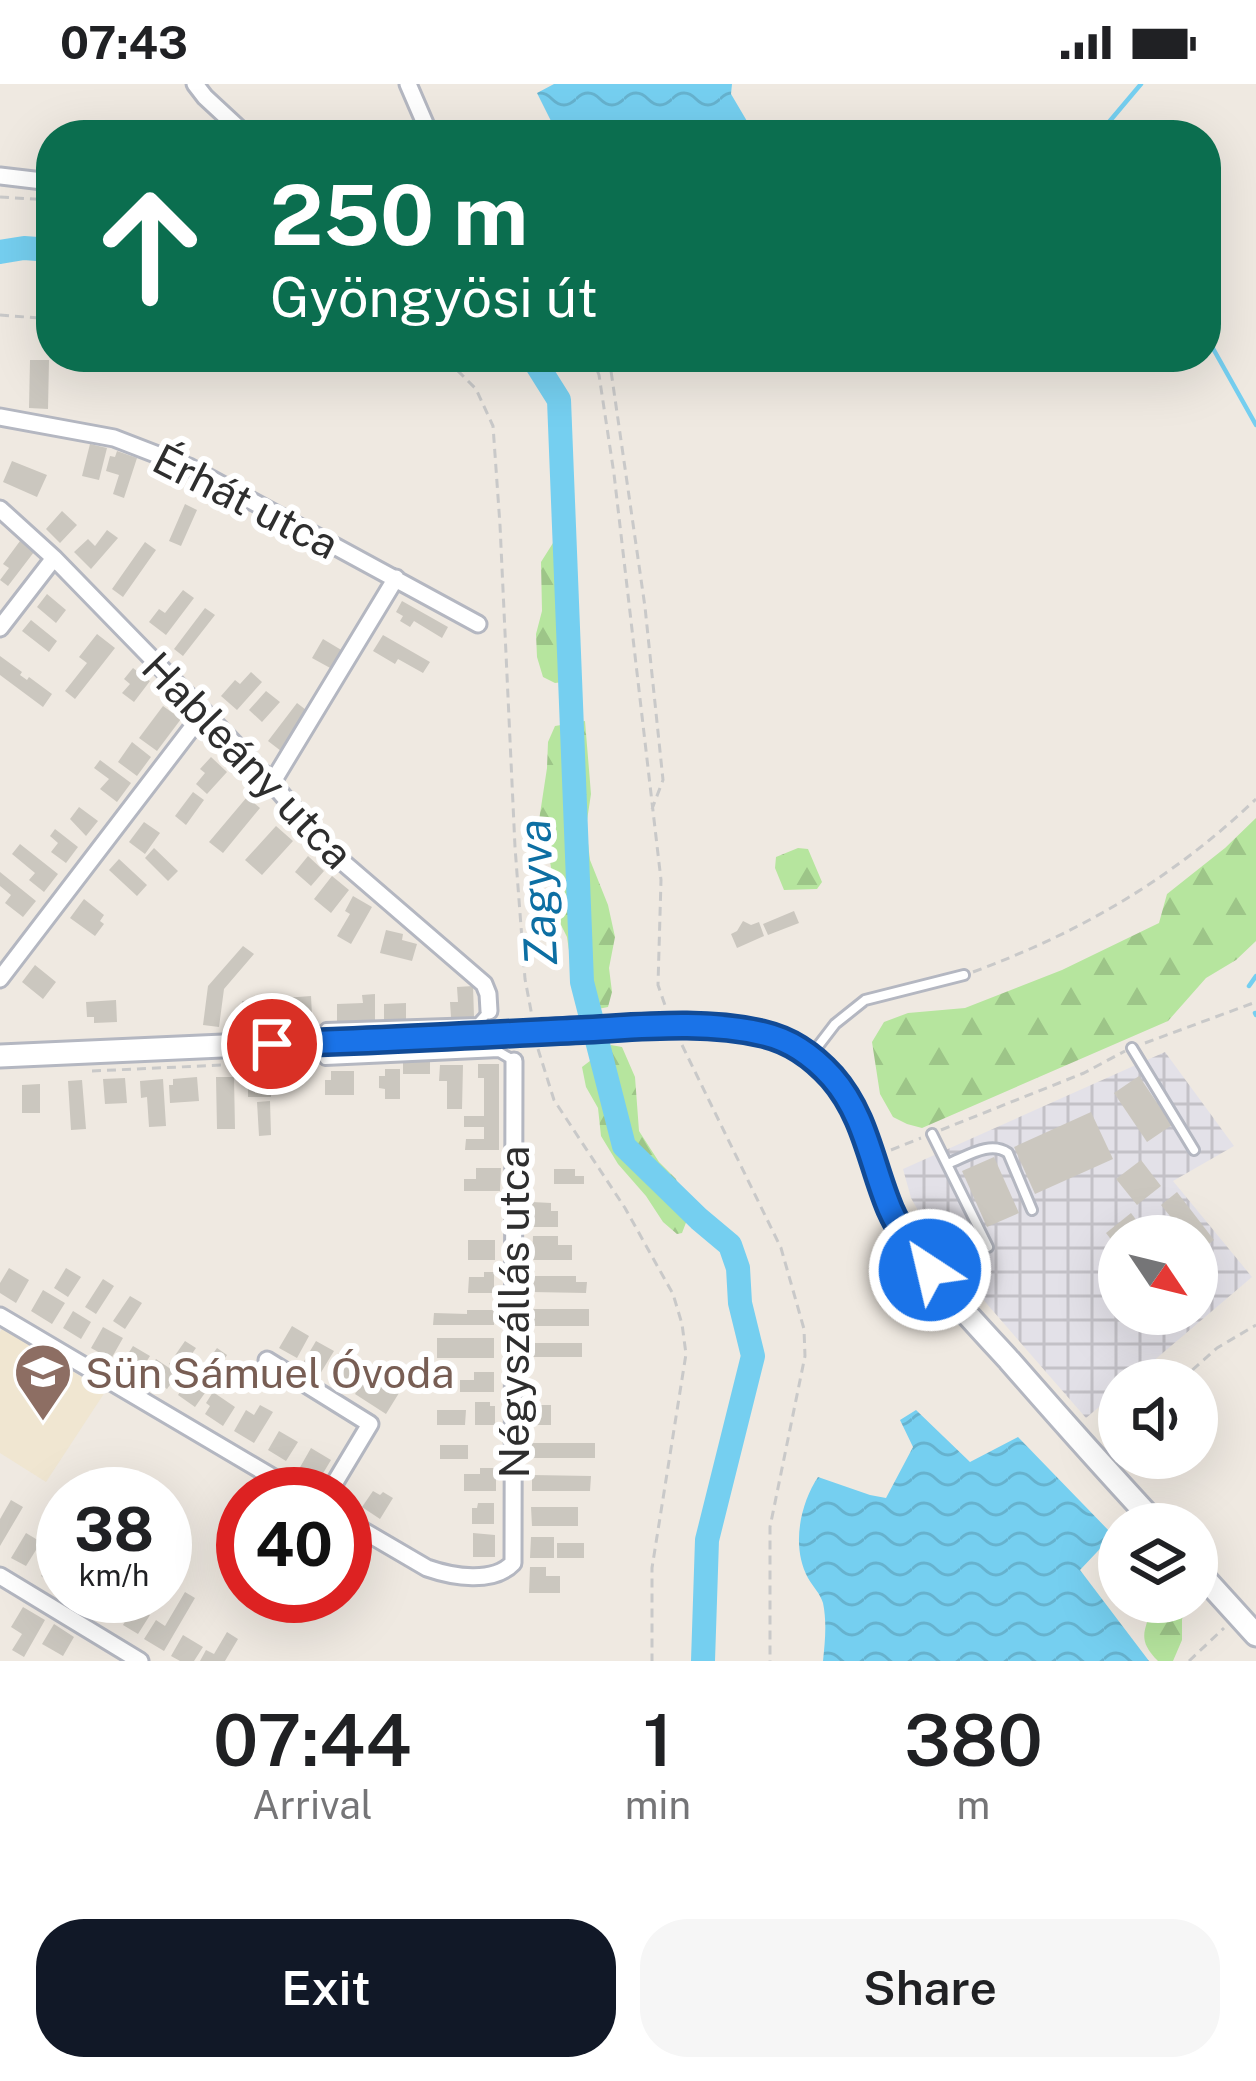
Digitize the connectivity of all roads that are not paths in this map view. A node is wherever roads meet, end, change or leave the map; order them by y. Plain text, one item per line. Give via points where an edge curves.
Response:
1 (195, 84) edge
2 (408, 84) edge
3 (230, 120) edge
4 (424, 120) edge
5 (0, 176) edge
6 (36, 180) edge
7 (0, 416) edge
8 (0, 509) edge
9 (54, 558) junction
10 (396, 578) junction
11 (478, 624) dead end
12 (0, 628) edge
13 (204, 712) junction
14 (272, 783) junction
15 (964, 975) road end
16 (0, 979) edge
17 (489, 1011) joint
18 (1132, 1048) road end
19 (318, 1052) junction
20 (0, 1056) edge
21 (810, 1057) junction
22 (514, 1061) joint
23 (932, 1134) road end
24 (1193, 1150) dead end
25 (947, 1164) junction
26 (1032, 1210) dead end
27 (988, 1247) dead end
28 (0, 1316) edge
29 (267, 1360) dead end
30 (255, 1467) edge
31 (344, 1467) edge
32 (1137, 1503) edge
33 (372, 1536) edge
34 (0, 1576) edge
35 (1218, 1593) edge
36 (1256, 1635) edge
37 (140, 1661) edge

1 - 3 street
2 - 4 street
5 - 6 street
7 - 10 street, Érhát utca via 114,438 189,467
8 - 9 street, Hableány utca
9 - 12 street
9 - 13 street, Hableány utca
10 - 11 street, Érhát utca
10 - 14 street
13 - 14 street, Hableány utca
13 - 16 street
14 - 17 street, Hableány utca via 331,852 484,984
15 - 21 lane via 866,1000
17 - 19 lane via 478,1023 326,1028
18 - 24 lane
19 - 20 street
19 - 21 street via 673,1027 766,1034
19 - 22 lane via 499,1052
21 - 32 street via 850,1102 902,1232
22 - 33 street, Négyszállás utca via 513,1563 502,1574 441,1573
23 - 25 lane
25 - 26 lane via 1001,1148
25 - 27 lane
28 - 30 street
29 - 31 street via 370,1424
34 - 37 street
35 - 36 street

